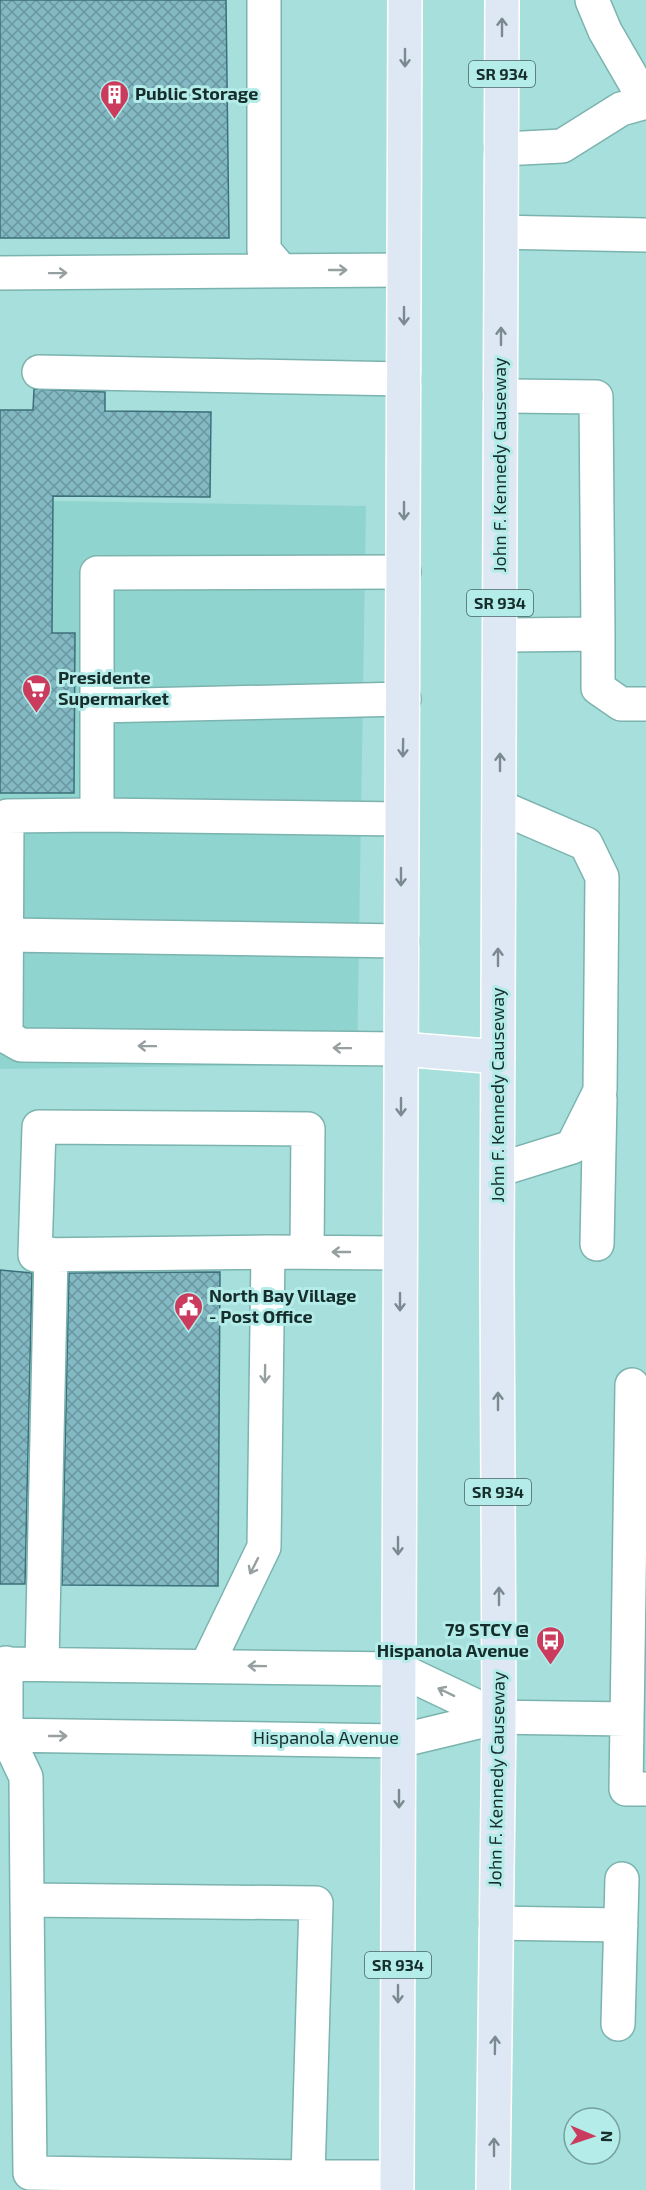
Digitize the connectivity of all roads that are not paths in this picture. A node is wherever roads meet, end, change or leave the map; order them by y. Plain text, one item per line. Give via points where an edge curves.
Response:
1 (264, 0) edge
2 (405, 0) edge
3 (502, 0) edge
4 (592, 0) edge
5 (646, 102) edge
6 (501, 149) junction
7 (501, 232) junction
8 (646, 235) edge
9 (280, 269) junction
10 (404, 270) junction
11 (0, 273) edge
12 (39, 372) dead end
13 (404, 379) junction
14 (500, 396) junction
15 (404, 573) junction
16 (598, 634) junction
17 (500, 635) junction
18 (404, 699) junction
19 (646, 704) edge
20 (97, 706) junction
21 (500, 807) junction
22 (97, 815) junction
23 (401, 819) junction
24 (8, 935) junction
25 (402, 941) junction
26 (401, 1049) junction
27 (498, 1057) junction
28 (600, 1091) junction
29 (498, 1170) junction
30 (597, 1244) dead end
31 (268, 1252) junction
32 (308, 1252) junction
33 (400, 1253) junction
34 (51, 1254) junction
35 (632, 1385) dead end
36 (637, 1656) edge
37 (42, 1663) junction
38 (3, 1664) edge
39 (207, 1665) junction
40 (398, 1669) junction
41 (499, 1717) junction
42 (627, 1719) junction
43 (3, 1735) edge
44 (399, 1741) junction
45 (646, 1789) edge
46 (13, 1812) edge
47 (622, 1879) dead end
48 (27, 1900) junction
49 (496, 1923) junction
50 (621, 1925) junction
51 (618, 2024) dead end
52 (308, 2183) edge
53 (397, 2184) edge
54 (494, 2190) edge

1 - 9 street via 264,250
2 -> 10 main road, SR 934
6 -> 3 main road, John F. Kennedy Causeway / SR 934
4 - 5 street via 604,30
5 - 6 street via 621,109 562,146
6 - 7 main road, John F. Kennedy Causeway / SR 934
7 - 8 street
14 -> 7 main road, John F. Kennedy Causeway / SR 934
9 -> 10 street
11 -> 9 street
10 -> 13 main road, SR 934
12 - 13 street
13 -> 15 main road, SR 934
14 - 16 street via 596,397
14 - 17 main road, John F. Kennedy Causeway / SR 934
15 - 18 main road, SR 934
15 - 20 street via 97,573
16 - 17 street
16 - 19 street via 598,688 621,704
21 -> 17 main road, John F. Kennedy Causeway / SR 934
18 - 20 street
18 -> 23 main road, SR 934
20 - 22 street
27 -> 21 main road, John F. Kennedy Causeway / SR 934
21 - 28 street via 586,844 602,877
22 - 23 street
22 - 24 street via 7,816
23 -> 25 main road, SR 934
24 - 25 street
26 -> 24 street via 16,1044 6,1031
25 - 26 main road, SR 934
26 - 27 main road
26 -> 33 main road, SR 934
27 - 29 main road, John F. Kennedy Causeway / SR 934
28 - 29 street via 572,1147
28 - 30 street
41 -> 29 main road, John F. Kennedy Causeway / SR 934
31 - 32 street
31 - 34 street
31 -> 39 street via 264,1547
33 -> 32 street
32 - 34 street via 308,1129 39,1127 35,1254
33 -> 40 main road, SR 934
34 - 37 street
35 - 36 street
36 - 42 street
37 - 38 street
37 - 39 street
38 - 43 street
40 -> 39 street
41 -> 40 street
40 - 44 main road, SR 934
41 - 42 street
41 - 44 street, Hispanola Avenue
41 - 49 main road, John F. Kennedy Causeway / SR 934
42 - 45 street via 626,1789
43 -> 44 street, Hispanola Avenue
43 - 46 street via 26,1777
44 -> 53 main road, SR 934
46 - 48 street
47 - 50 street
48 - 52 street via 30,2173
48 - 52 street via 316,1902
49 - 50 street
54 -> 49 main road, John F. Kennedy Causeway / SR 934
50 - 51 street
52 - 53 street

